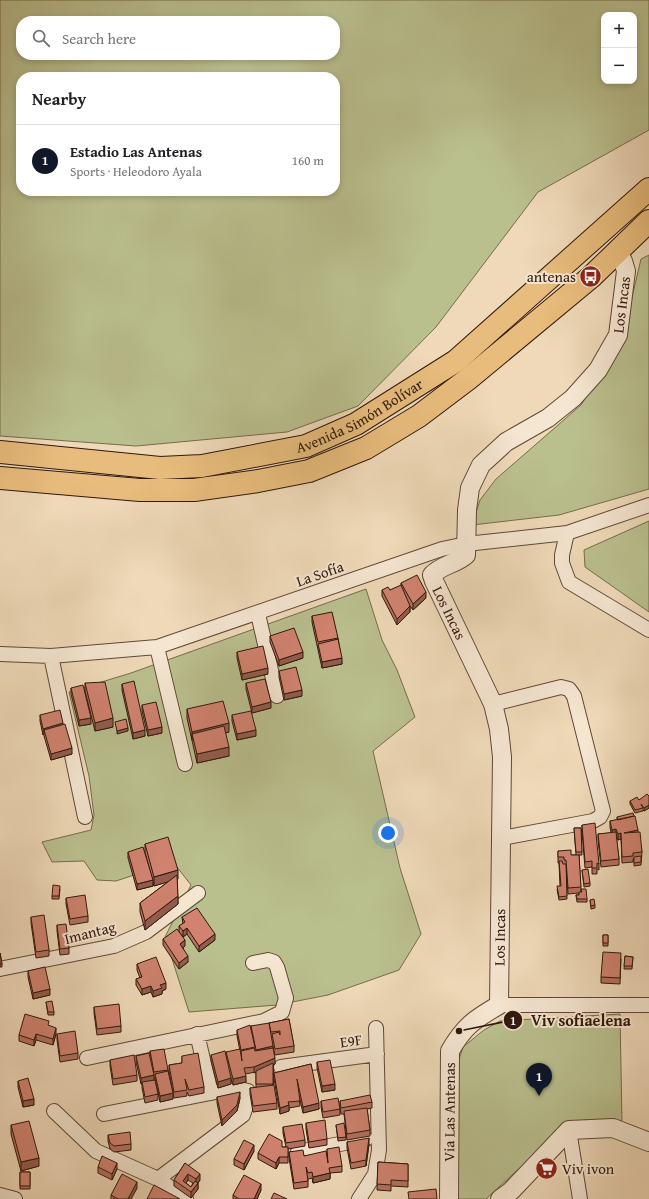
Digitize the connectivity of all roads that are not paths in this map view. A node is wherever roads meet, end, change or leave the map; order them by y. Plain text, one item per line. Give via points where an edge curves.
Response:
1 (649, 189) edge
2 (649, 221) edge
3 (618, 252) junction
4 (0, 452) edge
5 (0, 478) edge
6 (649, 505) edge
7 (567, 533) junction
8 (466, 544) junction
9 (258, 614) junction
10 (649, 630) edge
11 (157, 647) junction
12 (0, 654) edge
13 (51, 656) junction
14 (277, 696) dead end
15 (493, 704) junction
16 (185, 764) dead end
17 (85, 817) dead end
18 (502, 838) junction
19 (198, 893) dead end
20 (253, 963) dead end
21 (0, 969) edge
22 (499, 1005) junction
23 (649, 1005) edge
24 (376, 1028) dead end
25 (197, 1034) junction
26 (377, 1054) junction
27 (87, 1058) dead end
28 (281, 1067) dead end
29 (211, 1093) junction
30 (54, 1111) dead end
31 (104, 1114) dead end
32 (569, 1130) junction
33 (378, 1136) junction
34 (649, 1142) edge
35 (298, 1152) edge
36 (158, 1178) junction
37 (0, 1195) edge
38 (15, 1199) edge
39 (186, 1199) edge
40 (359, 1199) edge
41 (449, 1199) edge
42 (500, 1199) edge
43 (580, 1199) edge

1 - 4 highway, Avenida Simón Bolívar via 456,361 356,424 306,446 202,466 160,468
2 - 3 highway, Avenida Simón Bolívar
3 - 5 highway, Avenida Simón Bolívar via 468,379 419,416 366,448 309,471 194,490 140,490
3 - 8 street, Los Incas via 626,270 618,335 598,370 574,398 548,418 506,442 481,465 470,488
6 - 7 street, La Sofía
7 - 8 street, La Sofía
7 - 10 street via 562,563 569,582
8 - 9 street, La Sofía via 442,549
8 - 15 street, Los Incas via 466,555 460,561 438,569 432,575
9 - 11 street, La Sofía
9 - 14 street
11 - 13 street, La Sofía
11 - 16 street
12 - 13 street, La Sofía
13 - 17 street
15 - 18 street, Los Incas via 502,757
15 - 18 street via 561,687 569,689 574,696 603,810 600,817 593,821
18 - 22 street, Los Incas
19 - 21 street, Imantag via 146,932 114,946
20 - 25 street via 268,960 274,962 277,967 286,998 282,1012 264,1021
22 - 23 street
22 - 41 street, Via Las Antenas via 476,1019 459,1034 450,1051
24 - 26 street
25 - 27 street
25 - 29 street
26 - 28 street, E9F
26 - 33 street
29 - 31 street
29 - 36 street via 236,1088 248,1091 243,1115
30 - 36 street via 96,1151
32 - 34 street via 613,1128
32 - 42 street via 511,1191
32 - 43 street
33 - 35 street
33 - 40 street via 379,1150 375,1174
36 - 39 street
37 - 38 street

